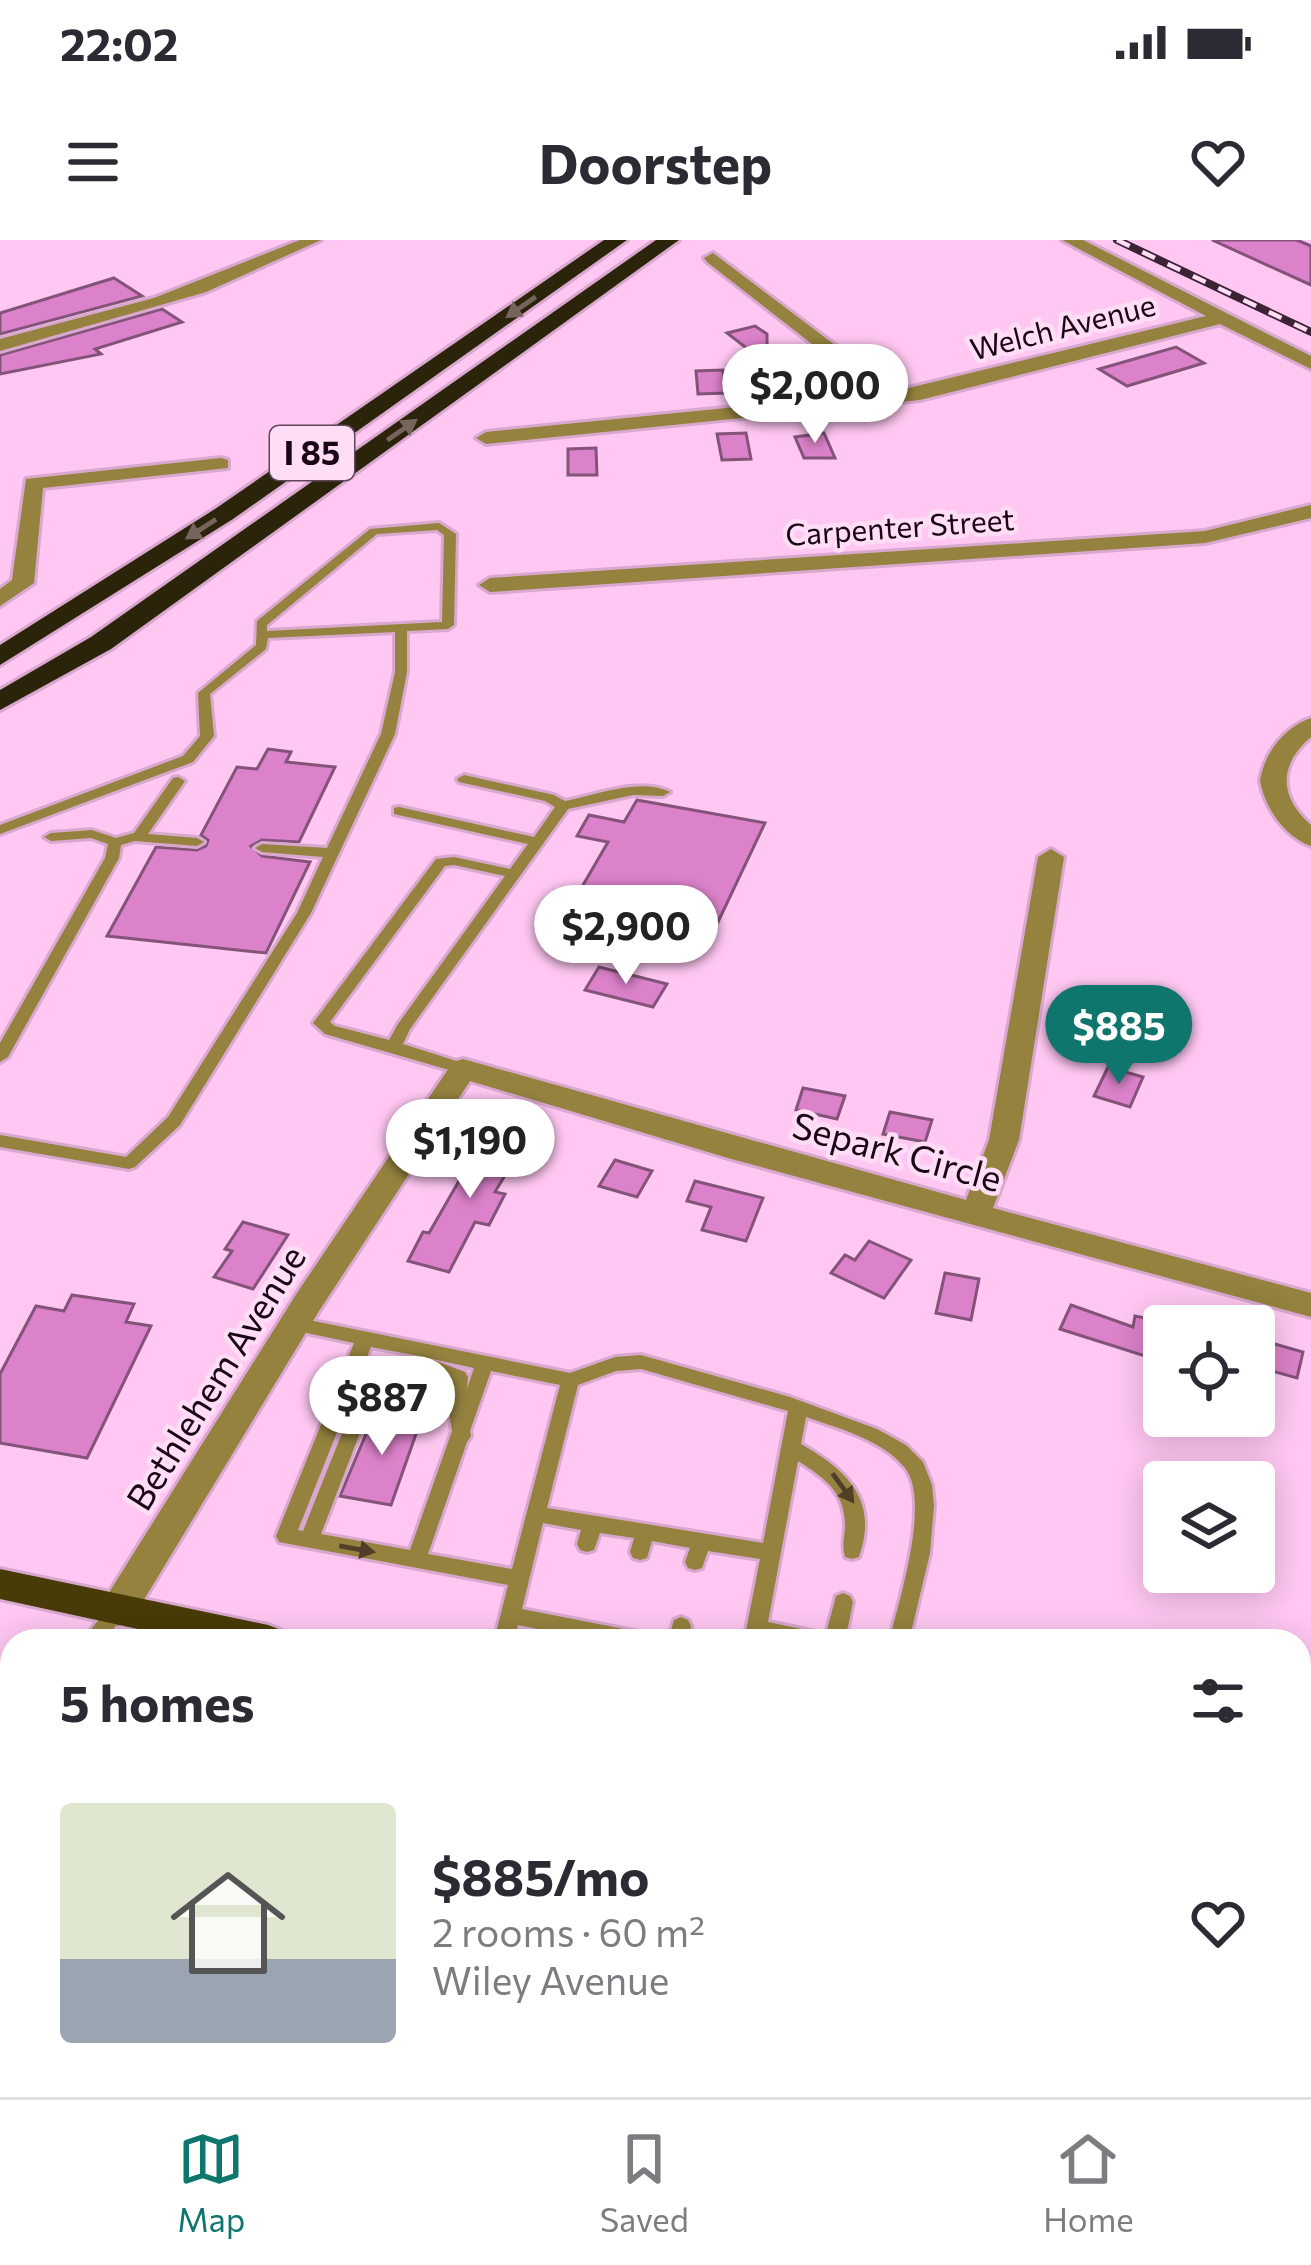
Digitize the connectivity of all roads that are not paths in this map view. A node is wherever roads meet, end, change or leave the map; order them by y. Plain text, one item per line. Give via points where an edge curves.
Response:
1 (313, 240) edge
2 (617, 240) edge
3 (669, 240) edge
4 (1070, 240) edge
5 (713, 258) dead end
6 (1225, 317) junction
7 (0, 345) edge
8 (1311, 363) edge
9 (892, 397) junction
10 (486, 438) dead end
11 (221, 464) dead end
12 (1311, 511) edge
13 (490, 585) dead end
14 (0, 599) edge
15 (401, 629) junction
16 (261, 635) junction
17 (101, 643) junction
18 (0, 657) edge
19 (0, 702) edge
20 (0, 711) edge
21 (1311, 725) edge
22 (464, 779) dead end
23 (178, 781) dead end
24 (663, 792) dead end
25 (563, 806) junction
26 (399, 811) dead end
27 (0, 830) edge
28 (51, 837) dead end
29 (138, 838) junction
30 (1311, 838) edge
31 (116, 842) junction
32 (197, 842) dead end
33 (537, 842) junction
34 (262, 848) dead end
35 (332, 853) junction
36 (1051, 857) dead end
37 (514, 874) junction
38 (394, 1047) junction
39 (0, 1057) edge
40 (463, 1069) junction
41 (0, 1141) edge
42 (976, 1214) junction
43 (1311, 1305) edge
44 (294, 1324) junction
45 (365, 1339) junction
46 (485, 1363) junction
47 (570, 1380) junction
48 (798, 1409) junction
49 (462, 1436) junction
50 (791, 1448) junction
51 (536, 1514) junction
52 (593, 1523) junction
53 (309, 1540) junction
54 (587, 1544) dead end
55 (852, 1551) dead end
56 (771, 1553) junction
57 (416, 1560) junction
58 (519, 1579) junction
59 (0, 1584) edge
60 (843, 1602) dead end
61 (118, 1610) junction
62 (510, 1615) junction
63 (623, 1615) dead end
64 (102, 1629) edge
65 (210, 1629) edge
66 (507, 1629) edge
67 (603, 1629) edge
68 (626, 1629) edge
69 (756, 1629) edge
70 (838, 1629) edge
71 (902, 1629) edge

1 - 7 street via 185,290
2 -> 18 highway, I 85 via 224,514
17 -> 3 highway, I 85
4 - 6 street
5 - 9 street
6 - 8 street
6 - 9 street, Welch Avenue
9 - 10 street, Welch Avenue
11 - 14 street via 33,483 23,583
12 - 13 street, Carpenter Street via 1182,539
15 - 16 lane
15 - 16 lane via 448,625 446,527 374,531 261,624
15 - 35 lane via 397,708
16 - 27 lane via 262,646 204,693 207,736 188,759
17 - 19 highway, I 85
17 - 20 highway
21 - 30 street via 1277,759 1272,797
22 - 25 lane
23 - 29 lane
24 - 25 lane via 633,790
25 - 33 lane
26 - 33 lane
28 - 31 lane via 92,834
29 - 31 lane
29 - 32 lane
31 - 39 lane
33 - 37 lane
34 - 35 lane
35 - 41 lane via 225,1046 146,1150 129,1162
36 - 42 street via 1004,1140
37 - 38 lane
37 - 38 lane via 441,862 321,1023
38 - 40 lane
40 - 42 street, Separk Circle
40 - 44 street, Bethlehem Avenue
42 - 43 street, Separk Circle
44 - 45 lane
44 - 61 street, Bethlehem Avenue
45 - 46 lane
45 - 53 lane via 286,1536
46 - 47 lane
46 - 49 lane
47 - 48 lane via 641,1362
47 - 51 lane
48 - 50 lane
48 - 71 lane via 894,1443 916,1468 925,1498
49 - 53 lane via 456,1403 384,1383 360,1408
49 - 57 lane
50 -> 55 lane via 826,1467 854,1499
50 - 56 lane
51 - 52 lane
51 - 58 lane
52 - 54 lane
52 - 56 lane via 698,1552
53 -> 57 lane
56 - 69 lane
57 - 58 lane
58 - 62 lane
59 - 61 main road
60 - 70 lane
61 - 64 lane
61 - 65 main road
62 - 66 lane
62 - 67 lane via 570,1616
63 - 68 lane

